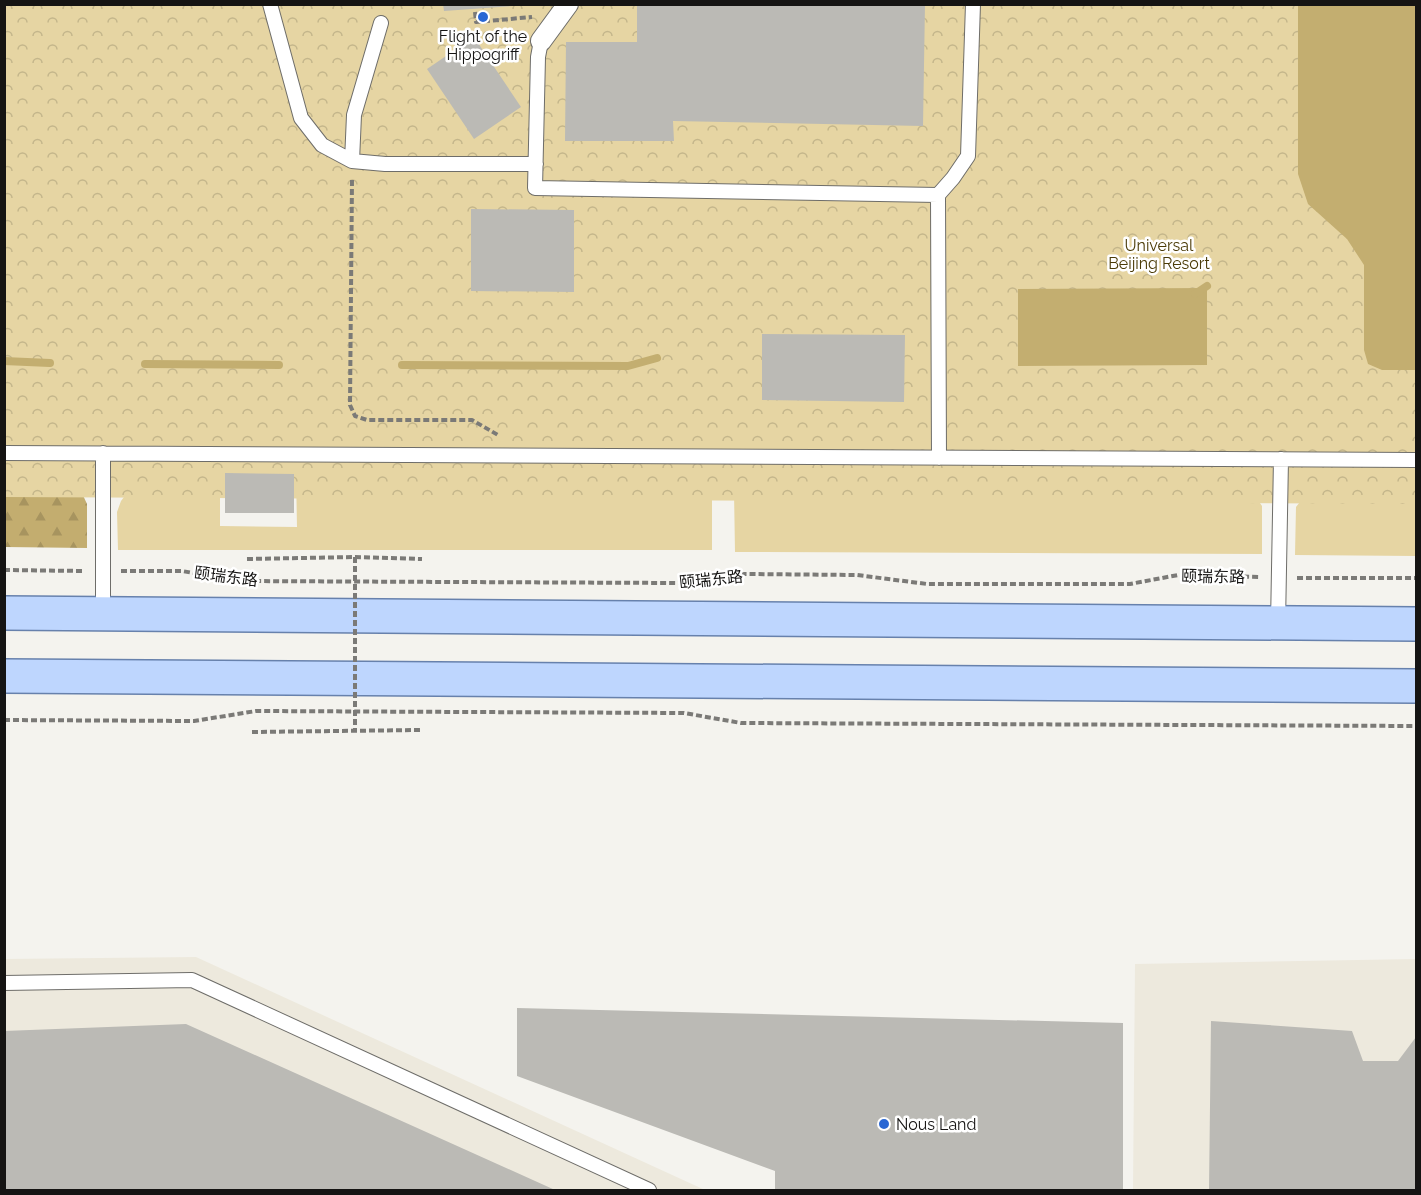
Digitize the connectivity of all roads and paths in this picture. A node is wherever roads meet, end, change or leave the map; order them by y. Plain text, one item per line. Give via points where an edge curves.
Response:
1 (270, 4) edge
2 (973, 4) edge
3 (564, 10) edge
4 (475, 12) dead end
5 (381, 24) dead end
6 (541, 41) joint
7 (352, 161) junction
8 (536, 164) junction
9 (938, 195) junction
10 (501, 437) dead end
11 (4, 453) edge
12 (103, 453) junction
13 (939, 458) junction
14 (1281, 459) junction
15 (1416, 460) edge
16 (355, 557) junction
17 (247, 559) dead end
18 (422, 559) dead end
19 (4, 570) edge
20 (104, 572) junction
21 (1279, 578) junction
22 (1416, 578) edge
23 (4, 614) edge
24 (103, 614) junction
25 (1278, 624) junction
26 (1416, 624) edge
27 (4, 676) edge
28 (1416, 686) edge
29 (4, 720) edge
30 (1416, 726) edge
31 (420, 730) dead end
32 (355, 731) junction
33 (252, 732) dead end
34 (4, 982) edge
35 (649, 1191) edge

1 - 7 lane via 301,117 322,145
2 - 9 lane via 968,156
3 - 4 path via 476,22
3 - 6 street
5 - 7 lane via 354,115
6 - 8 lane
7 - 8 lane
7 - 10 path via 350,405 355,416 367,420 471,420
8 - 9 lane via 535,188
9 - 13 lane
11 - 12 lane
12 - 13 lane
12 - 20 lane
13 - 14 lane
14 - 15 lane
14 - 21 lane
16 - 17 path
16 - 18 path
16 - 32 path, bridge
19 - 20 path, 颐瑞东路
20 - 21 path, 颐瑞东路 via 182,571 239,581 676,583 745,574 857,575 927,584 1130,584 1178,575
20 - 24 lane
21 - 22 path, 颐瑞东路
21 - 25 lane
23 - 24 main road
24 - 25 main road
25 - 26 main road
27 - 28 main road
29 - 30 path via 194,721 256,711 613,712 684,713 741,723
31 - 32 path
32 - 33 path
34 - 35 lane via 192,980

